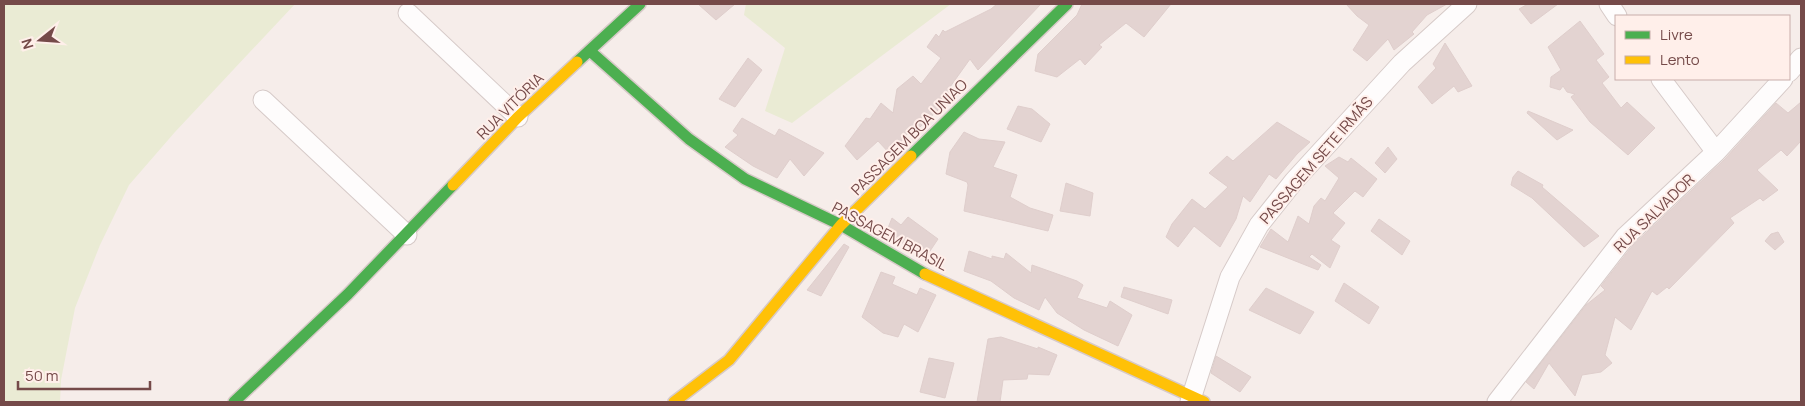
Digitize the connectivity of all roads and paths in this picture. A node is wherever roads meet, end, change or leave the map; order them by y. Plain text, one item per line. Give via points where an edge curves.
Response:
1 (640, 4) edge
2 (1067, 4) edge
3 (1467, 4) edge
4 (1609, 4) edge
5 (408, 13) dead end
6 (1616, 15) edge
7 (590, 51) junction
8 (1801, 58) edge
9 (1790, 71) edge
10 (1662, 80) edge
11 (1782, 80) edge
12 (263, 100) dead end
13 (518, 117) junction
14 (1716, 152) junction
15 (841, 225) junction
16 (407, 235) junction
17 (1196, 400) edge
18 (234, 402) edge
19 (674, 402) edge
20 (1497, 402) edge

1 - 7 street, RUA VITÓRIA
2 - 15 street, PASSAGEM BOA UNIAO
3 - 17 street, PASSAGEM SETE IRMÃS via 1402,63 1294,181 1259,225 1230,277
4 - 6 street
5 - 13 street
7 - 13 street, RUA VITÓRIA
7 - 15 street, PASSAGEM BRASIL via 689,139 745,179
8 - 9 street
10 - 14 street
11 - 14 street, RUA SALVADOR
12 - 16 street
13 - 16 street, RUA VITÓRIA
14 - 20 street, RUA SALVADOR via 1625,237
15 - 17 street, PASSAGEM BRASIL via 924,273
15 - 19 street, PASSAGEM BOA UNIAO via 729,360
16 - 18 street, RUA VITÓRIA

